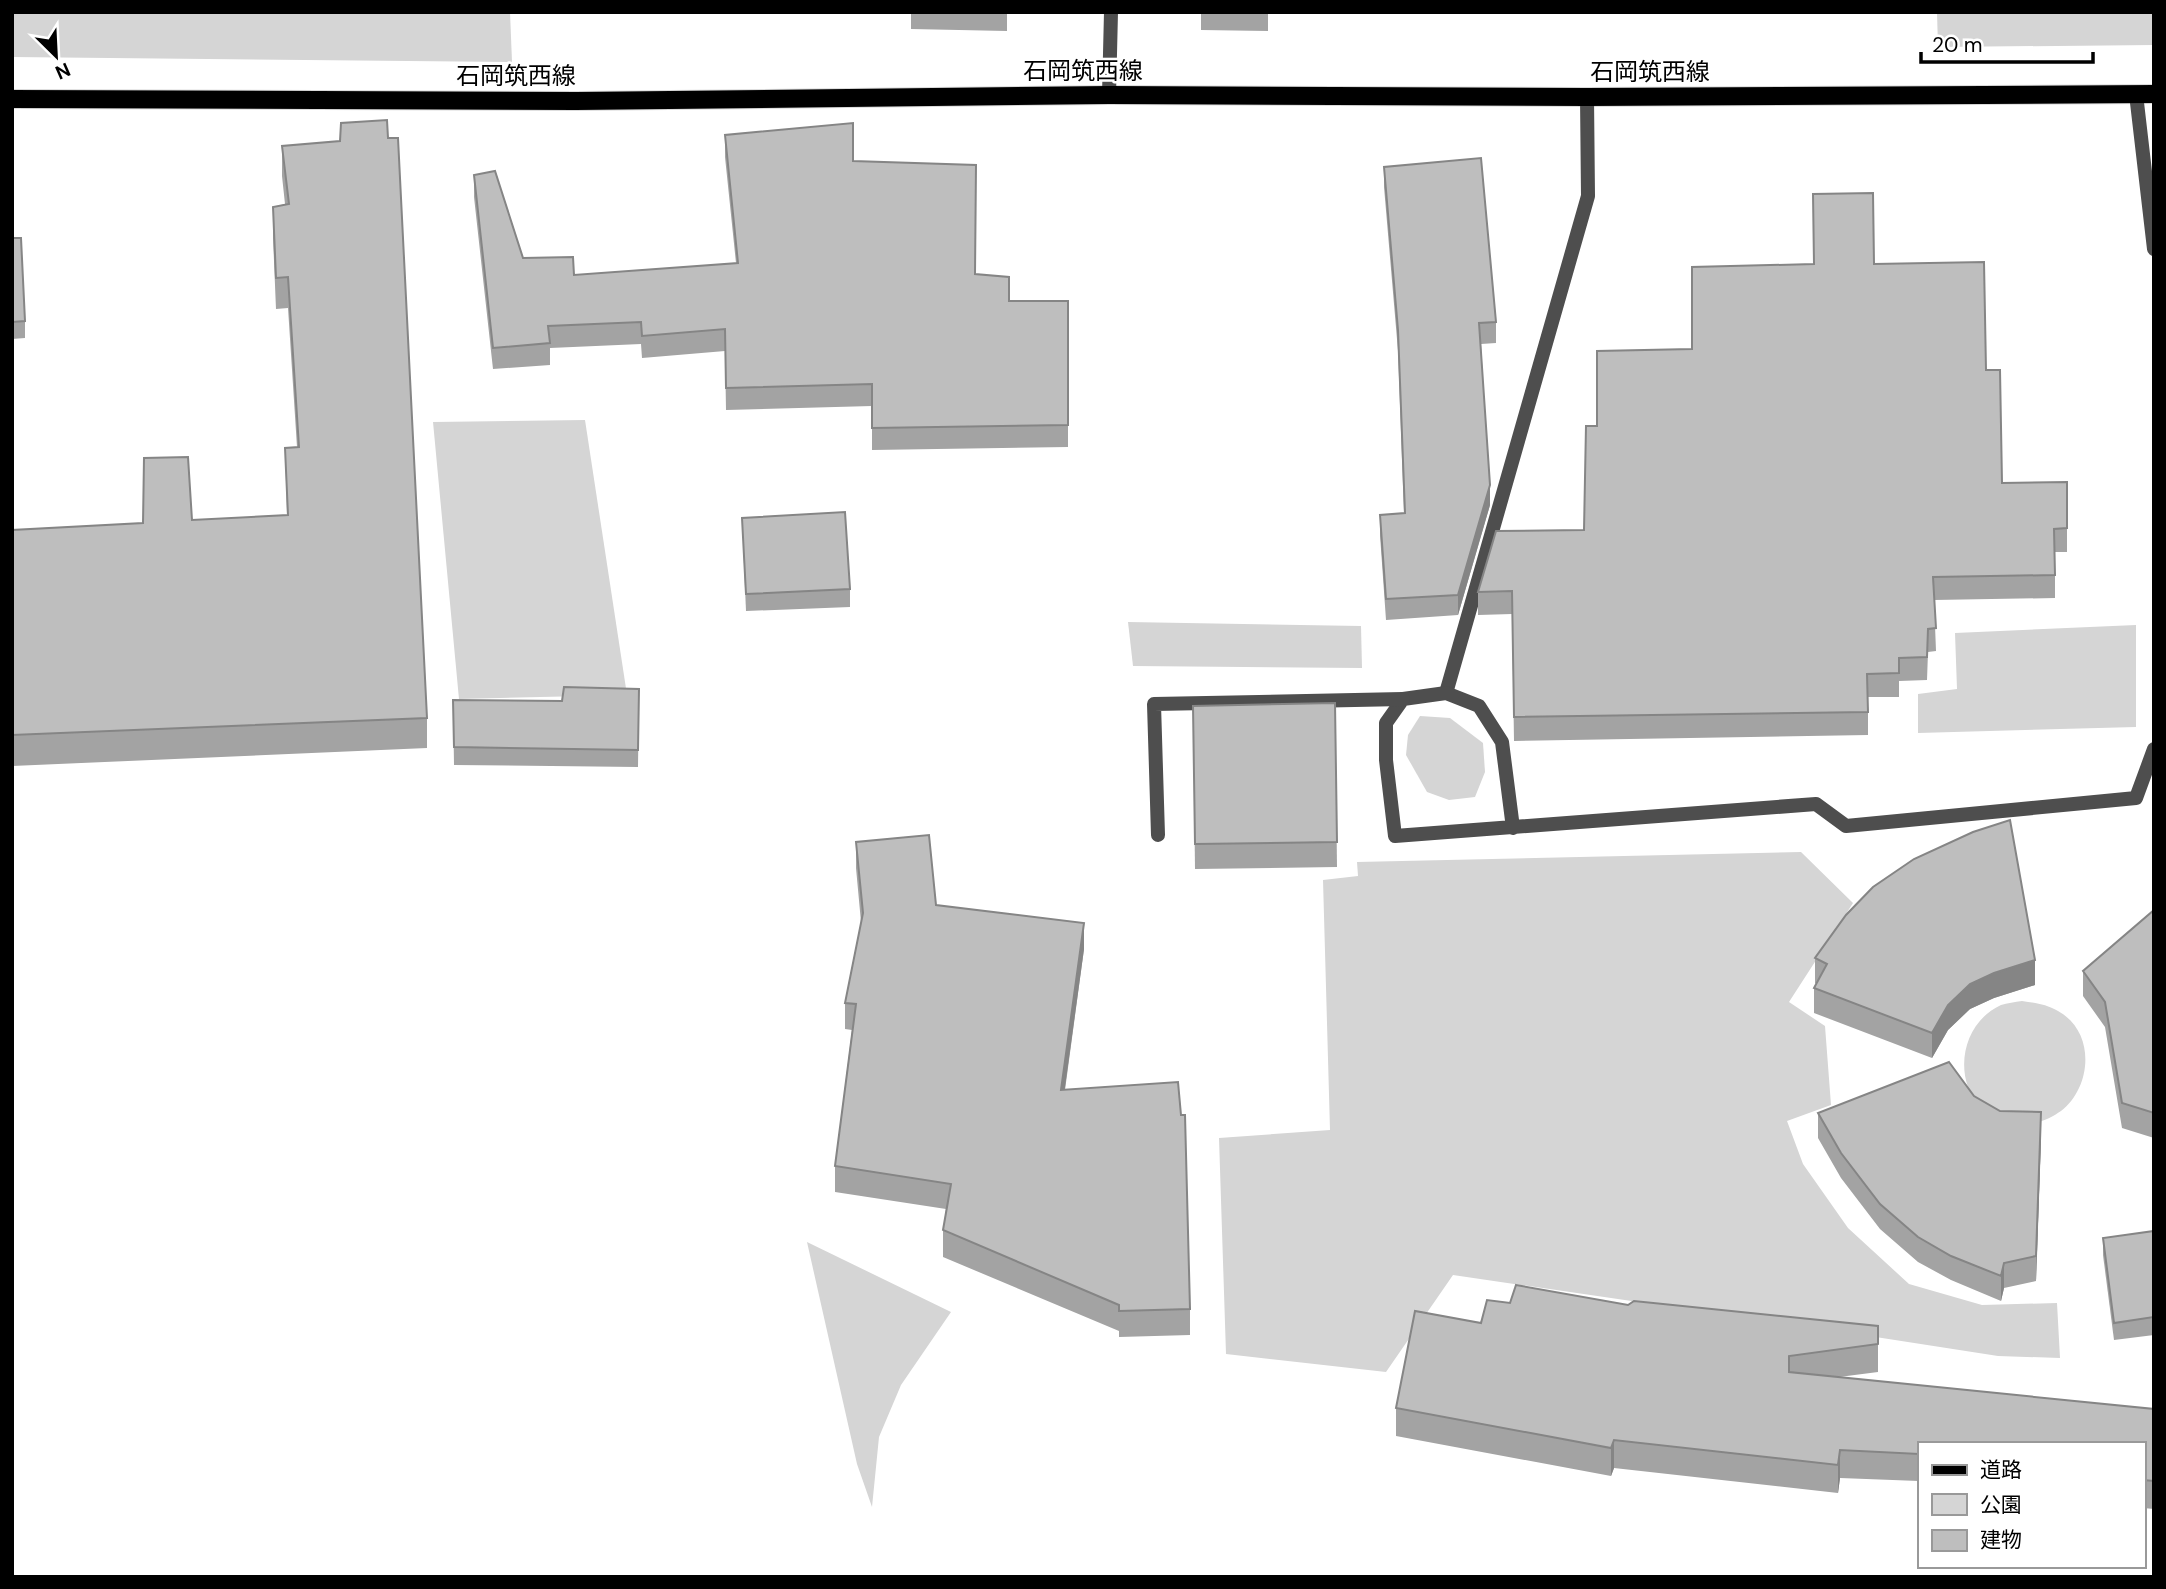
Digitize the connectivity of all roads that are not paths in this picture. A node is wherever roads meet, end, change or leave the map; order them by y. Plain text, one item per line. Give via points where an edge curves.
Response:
1 (1111, 12) edge
2 (2145, 94) edge
3 (1109, 95) junction
4 (1587, 97) junction
5 (12, 99) edge
6 (2154, 249) edge
7 (1446, 693) junction
8 (1404, 699) junction
9 (2154, 749) edge
10 (1513, 828) junction
11 (1158, 835) dead end

1 - 3 street
2 - 4 main road, 石岡筑西線
2 - 6 street
3 - 4 main road, 石岡筑西線
3 - 5 main road, 石岡筑西線 via 576,101
4 - 7 street via 1588,196
7 - 8 street
7 - 10 street via 1479,706 1502,742
8 - 10 street via 1386,723 1395,836
8 - 11 street via 1154,704
9 - 10 street via 2136,798 1846,826 1816,804

